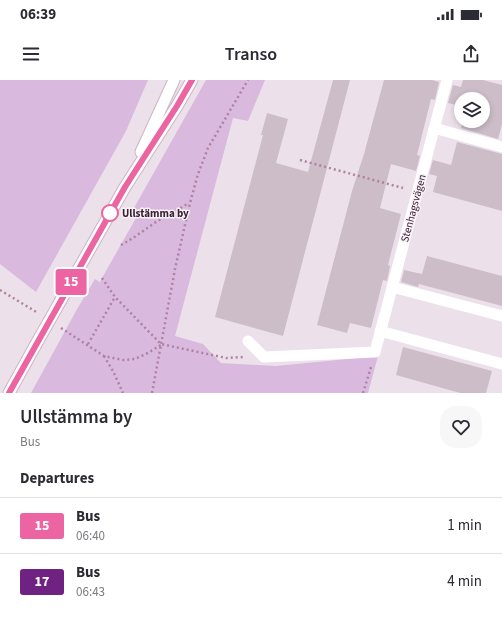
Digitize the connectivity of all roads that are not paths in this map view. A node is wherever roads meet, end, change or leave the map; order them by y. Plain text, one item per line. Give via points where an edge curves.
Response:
1 (174, 80) edge
2 (192, 80) edge
3 (447, 80) edge
4 (434, 128) junction
5 (502, 147) edge
6 (125, 187) junction
7 (392, 287) junction
8 (502, 316) edge
9 (380, 331) junction
10 (248, 341) dead end
11 (502, 364) edge
12 (9, 393) edge

1 - 6 street
2 - 6 street
3 - 4 street, Stenhagsvägen
4 - 5 street
4 - 7 street, Stenhagsvägen
6 - 12 street, bridge
7 - 8 street
7 - 9 street, Stenhagsvägen
9 - 10 street, Stenhagsvägen via 375,352 264,357
9 - 11 street

